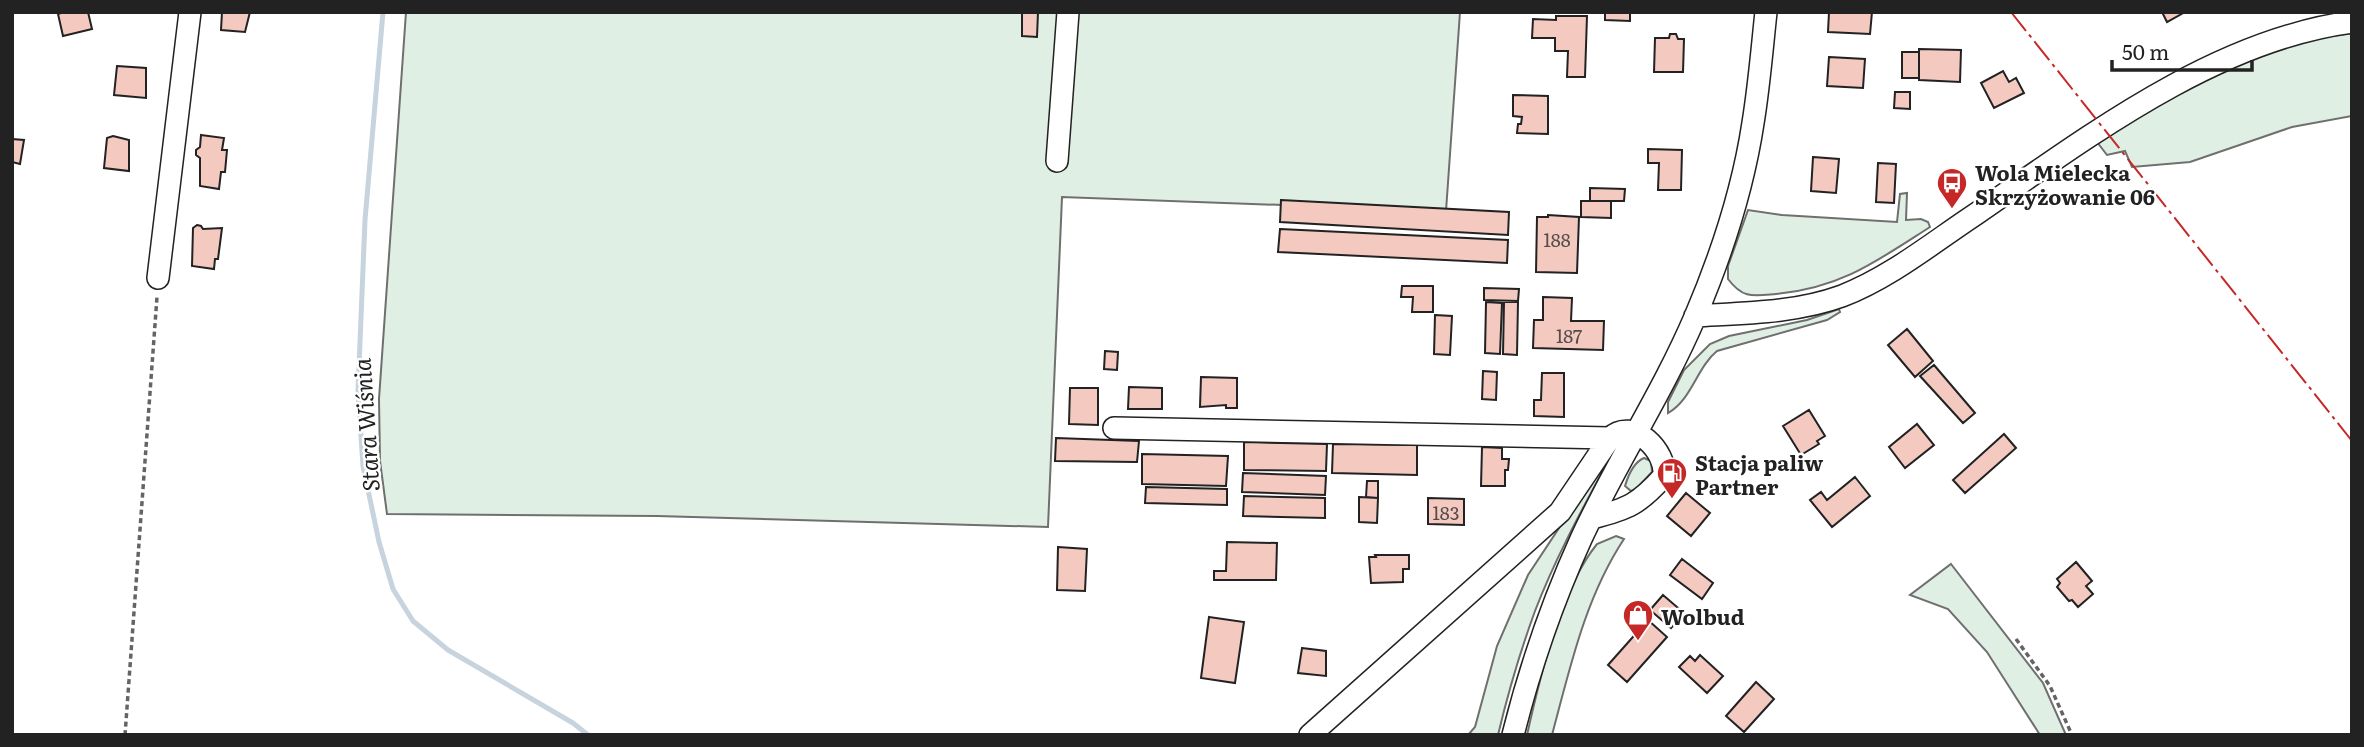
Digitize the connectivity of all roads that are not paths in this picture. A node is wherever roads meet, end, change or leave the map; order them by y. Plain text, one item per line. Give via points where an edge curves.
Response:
1 (190, 12) edge
2 (1068, 12) edge
3 (1766, 12) edge
4 (2352, 22) edge
5 (1057, 161) dead end
6 (158, 278) road end
7 (1695, 316) junction
8 (1114, 428) dead end
9 (1637, 433) junction
10 (1610, 438) junction
11 (1592, 517) junction
12 (1310, 735) edge
13 (1513, 735) edge

1 - 6 street
2 - 5 street
3 - 7 street via 1753,125 1738,190
4 - 7 street via 2241,51 2201,70 2062,154 1871,283 1845,295 1786,310
7 - 9 street
8 - 10 street
9 - 10 street via 1627,429
9 - 11 street
9 - 11 street via 1663,461 1664,476 1636,503
10 - 12 street via 1560,512
11 - 13 street via 1550,611

